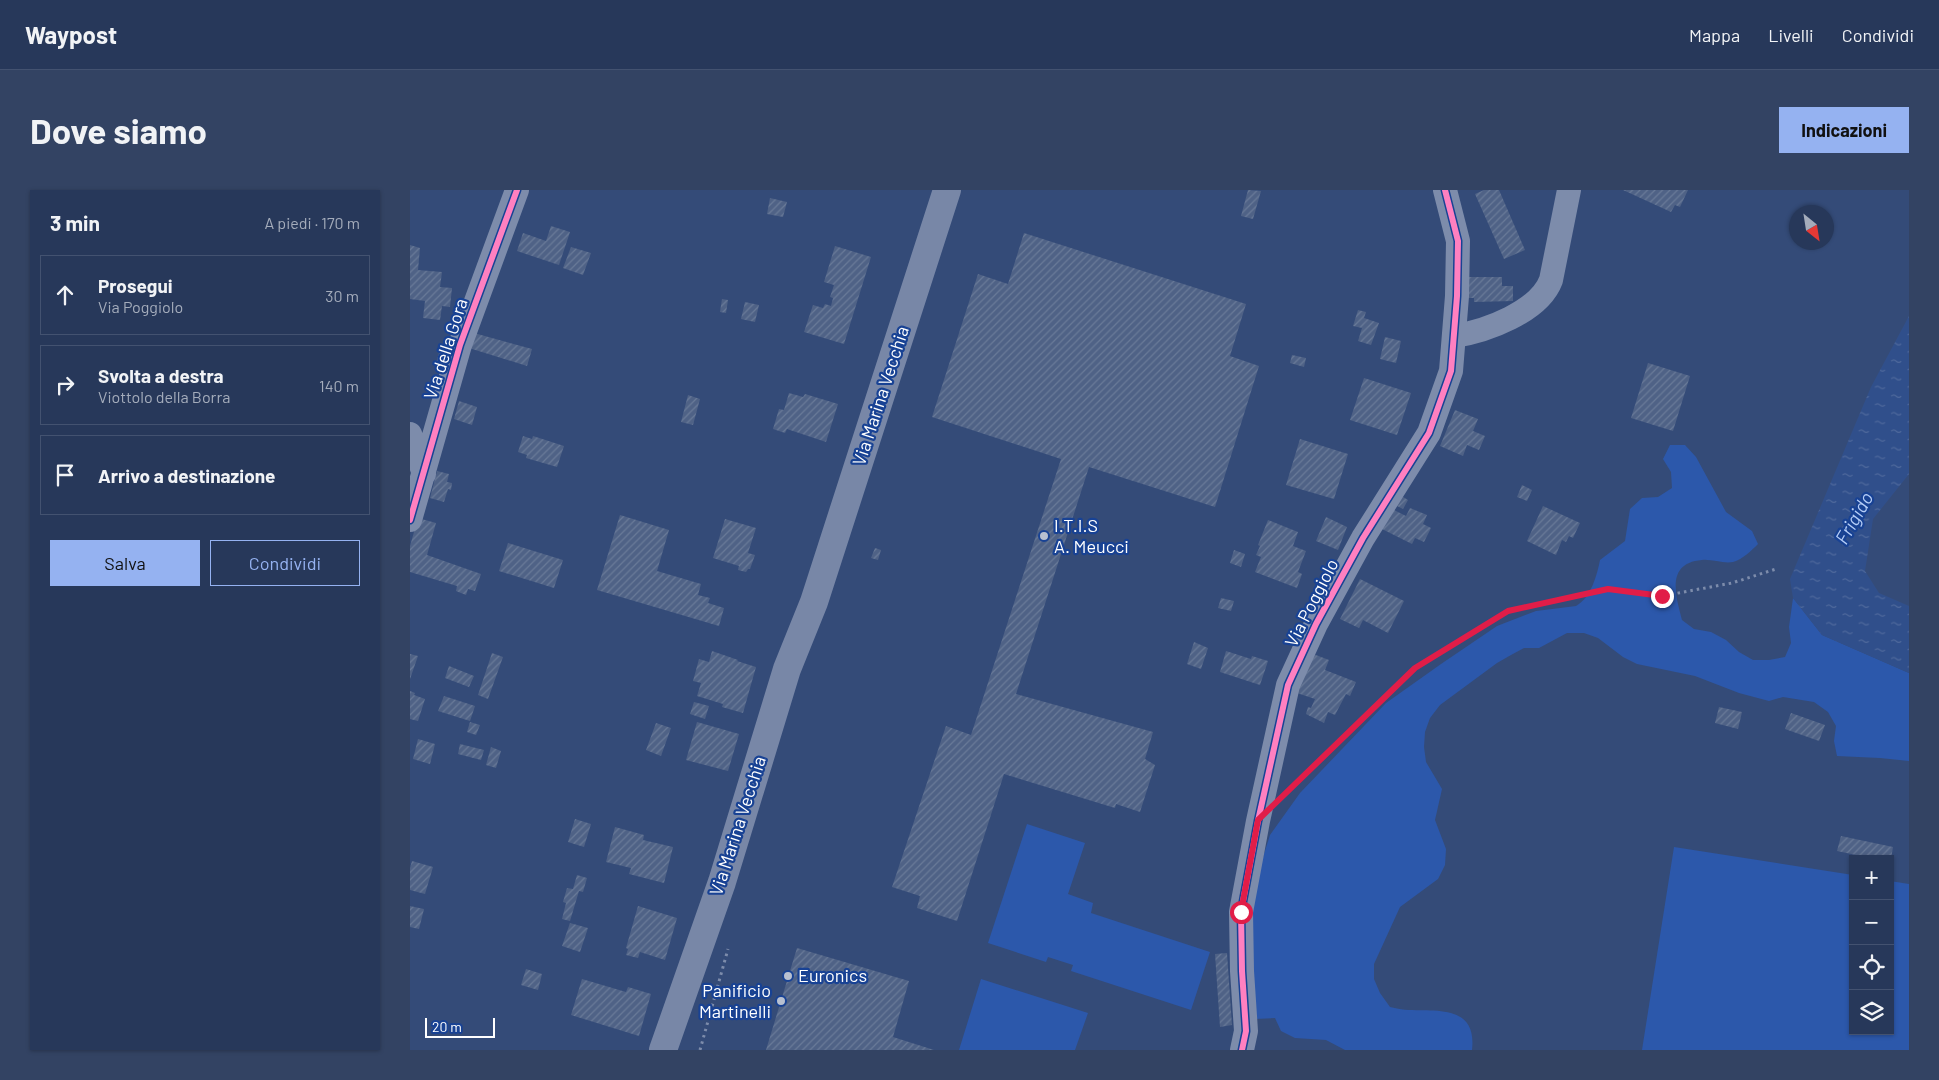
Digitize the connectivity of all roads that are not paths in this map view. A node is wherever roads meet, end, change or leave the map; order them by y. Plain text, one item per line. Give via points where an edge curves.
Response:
1 (517, 190) edge
2 (947, 190) edge
3 (1445, 190) edge
4 (1569, 190) edge
5 (1455, 336) junction
6 (410, 434) edge
7 (424, 474) junction
8 (410, 520) edge
9 (814, 602) junction
10 (1249, 1045) edge
11 (663, 1050) edge
12 (681, 1050) edge

1 - 7 street, Via della Gora via 460,345
2 - 9 main road, Via Marina Vecchia
3 - 5 street, Via Poggiolo via 1458,241
4 - 5 street via 1547,290 1532,304 1501,322
5 - 10 street, Via Poggiolo via 1452,371 1430,433 1363,538 1316,624 1288,686 1241,912 1242,971
6 - 7 street
7 - 8 street, Via della Gora
9 - 11 main road, Via Marina Vecchia via 787,669 722,882
9 - 12 main road, Via Marina Vecchia via 800,672

